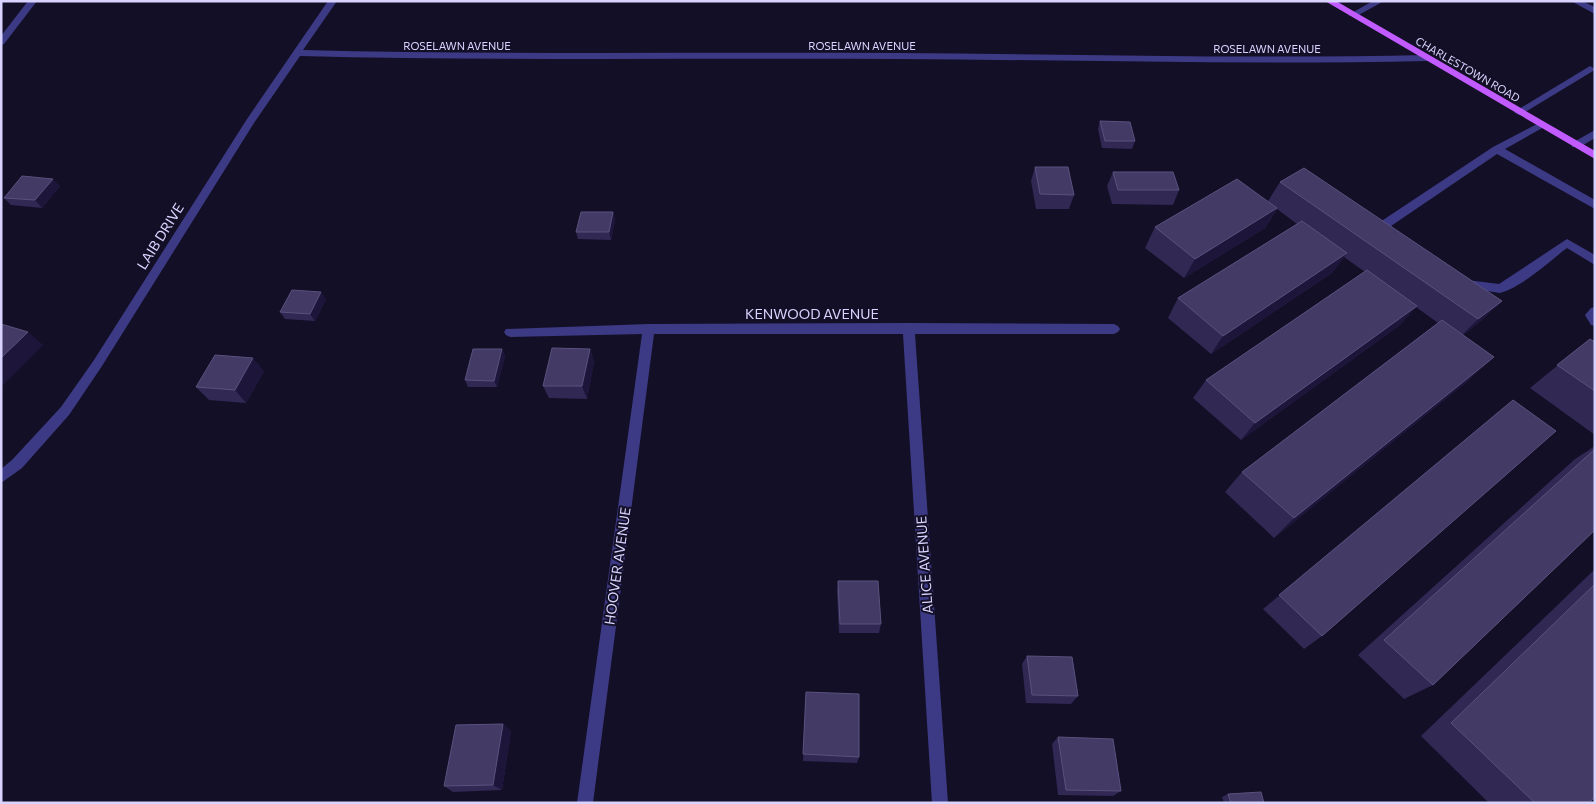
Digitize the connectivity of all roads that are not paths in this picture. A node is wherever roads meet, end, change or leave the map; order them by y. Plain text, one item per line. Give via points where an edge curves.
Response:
1 (33, 1) edge
2 (333, 1) edge
3 (1329, 1) edge
4 (1380, 1) edge
5 (1575, 1) edge
6 (1595, 11) edge
7 (1352, 15) junction
8 (1, 42) edge
9 (298, 52) junction
10 (1427, 58) junction
11 (1590, 68) dead end
12 (1519, 112) junction
13 (1541, 125) junction
14 (1595, 133) edge
15 (1576, 145) junction
16 (1497, 149) junction
17 (1595, 156) edge
18 (1595, 205) edge
19 (1404, 245) edge
20 (1595, 261) edge
21 (1456, 281) edge
22 (1595, 311) edge
23 (1595, 322) edge
24 (909, 328) junction
25 (649, 329) junction
26 (1114, 329) dead end
27 (510, 332) dead end
28 (1, 477) edge
29 (585, 803) edge
30 (940, 803) edge

1 - 8 street
2 - 9 street, LAIB DRIVE
3 - 7 main road, CHARLESTOWN ROAD
4 - 7 street
5 - 6 street
7 - 10 main road, CHARLESTOWN ROAD
9 - 10 street, ROSELAWN AVENUE via 453,57
9 - 28 street, LAIB DRIVE via 250,121 65,411
10 - 12 main road, CHARLESTOWN ROAD
11 - 12 street
12 - 13 main road, CHARLESTOWN ROAD
13 - 15 main road, CHARLESTOWN ROAD
13 - 16 street
14 - 15 street
15 - 17 main road, CHARLESTOWN ROAD
16 - 18 street
16 - 19 street via 1384,225 1389,234
20 - 21 street via 1567,243 1500,289
22 - 23 street via 1591,315
24 - 25 street, KENWOOD AVENUE
24 - 26 street, KENWOOD AVENUE
24 - 30 street, ALICE AVENUE
25 - 27 street, KENWOOD AVENUE
25 - 29 street, HOOVER AVENUE

